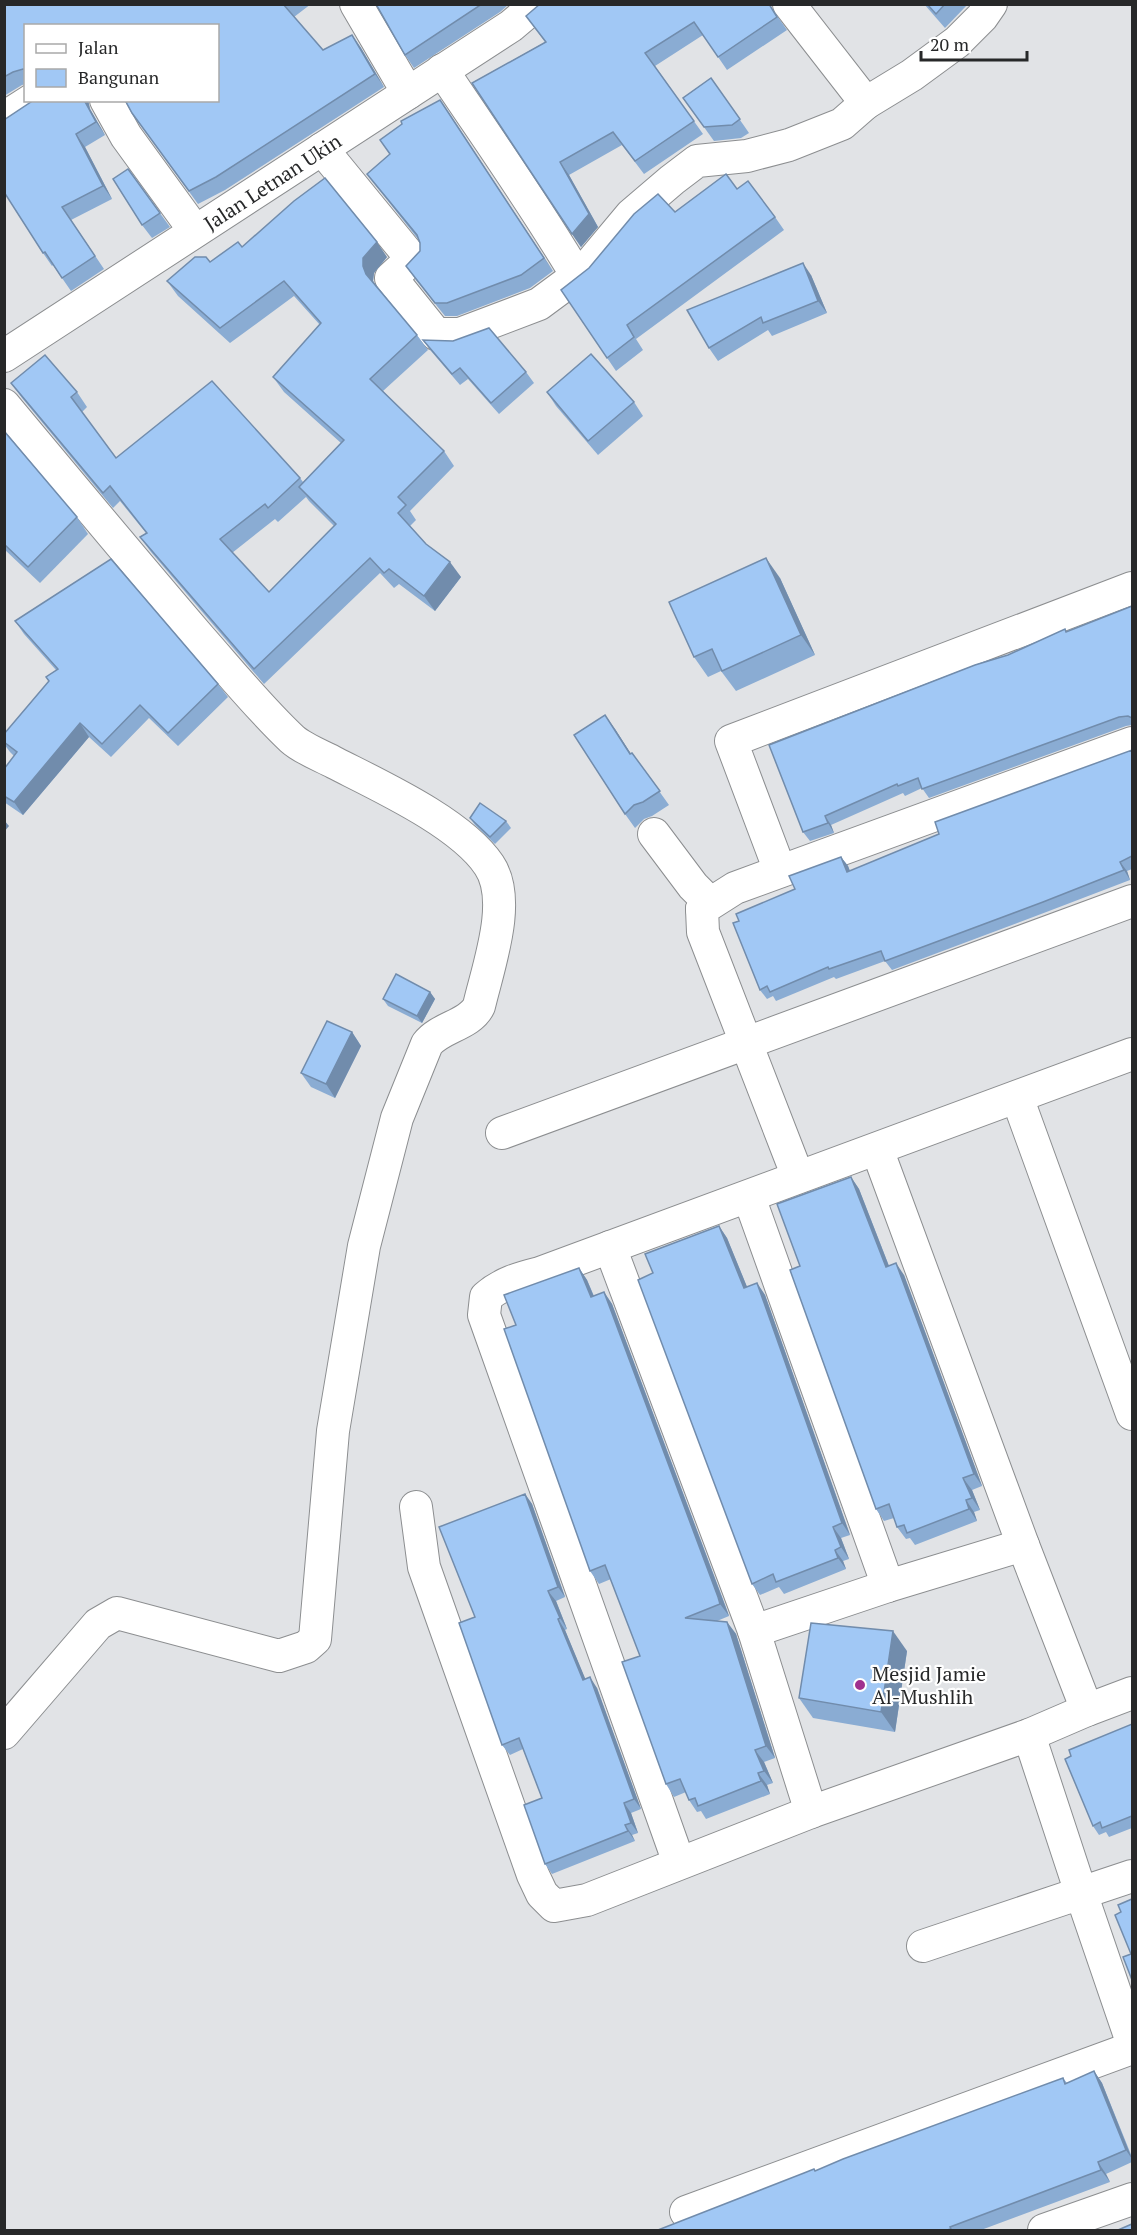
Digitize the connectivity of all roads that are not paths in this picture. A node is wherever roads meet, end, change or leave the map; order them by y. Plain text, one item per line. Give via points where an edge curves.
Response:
1 (356, 4) edge
2 (537, 4) edge
3 (789, 4) edge
4 (991, 4) edge
5 (442, 70) junction
6 (408, 93) junction
7 (29, 102) edge
8 (107, 102) edge
9 (866, 103) junction
10 (4, 118) edge
11 (322, 148) junction
12 (195, 231) junction
13 (577, 276) junction
14 (4, 356) edge
15 (4, 405) edge
16 (1132, 588) edge
17 (1132, 743) edge
18 (654, 834) dead end
19 (780, 871) junction
20 (1132, 901) edge
21 (702, 909) junction
22 (746, 1042) junction
23 (1132, 1054) edge
24 (1017, 1097) junction
25 (502, 1132) dead end
26 (877, 1149) junction
27 (798, 1177) junction
28 (748, 1197) junction
29 (610, 1246) junction
30 (1132, 1414) edge
31 (417, 1508) dead end
32 (1023, 1545) junction
33 (888, 1586) junction
34 (754, 1631) junction
35 (1132, 1693) edge
36 (1087, 1710) junction
37 (4, 1732) edge
38 (1029, 1735) junction
39 (811, 1812) junction
40 (679, 1863) junction
41 (1132, 1876) edge
42 (1081, 1893) junction
43 (923, 1946) dead end
44 (1132, 2042) edge
45 (1132, 2048) edge
46 (1125, 2211) edge
47 (686, 2212) dead end
48 (1044, 2230) edge

1 - 6 street
2 - 5 street, Jalan Letnan Ukin via 511,26
3 - 9 street
4 - 9 street via 957,42
5 - 6 street, Jalan Letnan Ukin
5 - 13 street via 513,172
6 - 11 street, Jalan Letnan Ukin
7 - 10 street
8 - 12 street via 126,136
9 - 13 street via 842,124 789,145 747,156 697,161 631,215
11 - 12 street, Jalan Letnan Ukin
11 - 13 street via 412,259 391,278 436,334 460,334 539,304
12 - 14 street, Jalan Letnan Ukin
15 - 37 street via 152,583 294,741 408,800 452,830 489,865 498,883 500,904 475,1013 434,1035 427,1044 396,1118 364,1246 333,1431 315,1640 296,1652 279,1656 117,1613 98,1624
16 - 19 street via 731,741
17 - 19 street
18 - 21 street via 707,900
19 - 21 street via 735,888
20 - 22 street
21 - 22 street via 704,932
22 - 25 street
22 - 27 street
23 - 24 street
24 - 26 street
24 - 30 street
26 - 27 street
26 - 32 street
27 - 28 street
28 - 29 street
28 - 33 street
29 - 34 street
29 - 40 street via 498,1287 486,1297 484,1315
31 - 40 street via 424,1567 542,1894 554,1906 571,1904
32 - 33 street
32 - 36 street
33 - 34 street
34 - 39 street
35 - 36 street
36 - 38 street
38 - 39 street
38 - 42 street
39 - 40 street
41 - 42 street
42 - 43 street
42 - 44 street
45 - 47 street
46 - 48 street

